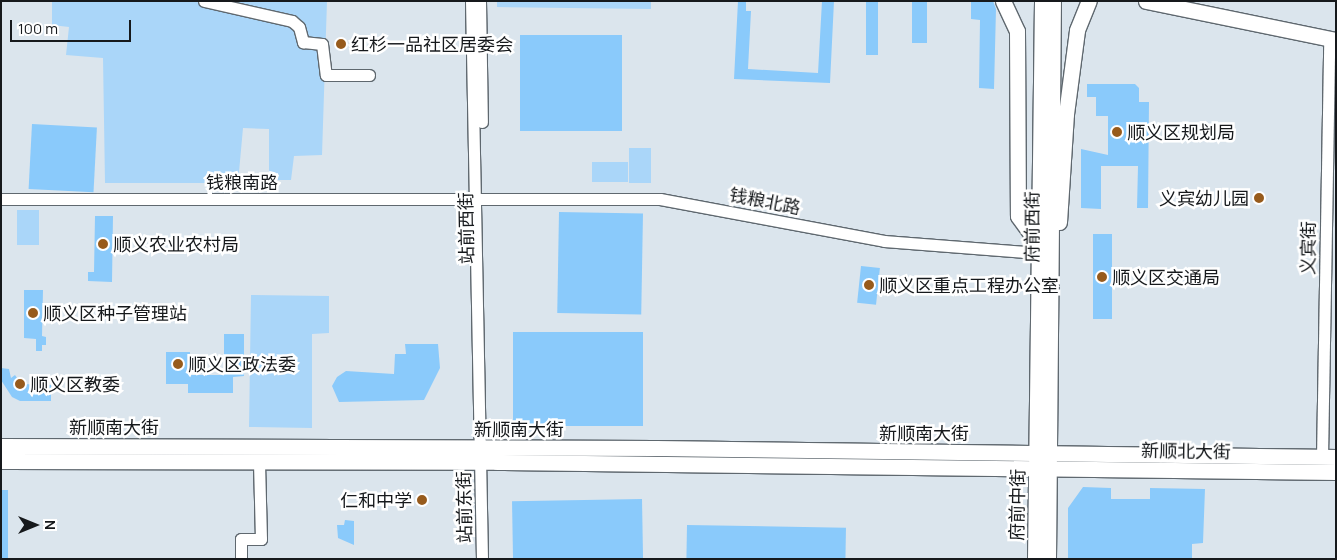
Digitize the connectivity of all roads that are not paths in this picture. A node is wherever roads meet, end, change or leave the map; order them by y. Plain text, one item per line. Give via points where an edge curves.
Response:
1 (204, 1) edge
2 (471, 1) edge
3 (480, 1) edge
4 (1003, 1) edge
5 (1042, 1) edge
6 (1053, 1) edge
7 (1089, 1) edge
8 (1146, 1) edge
9 (1332, 40) edge
10 (369, 75) dead end
11 (1, 199) edge
12 (480, 199) junction
13 (1043, 248) junction
14 (1330, 363) edge
15 (1, 446) edge
16 (484, 455) junction
17 (1329, 457) edge
18 (259, 460) junction
19 (1043, 460) junction
20 (1, 461) edge
21 (1336, 472) edge
22 (241, 559) edge
23 (482, 559) edge
24 (489, 559) edge
25 (1035, 559) edge
26 (1048, 559) edge

1 - 10 street via 292,21 300,27 303,42 322,44 326,75
2 - 12 street, 站前西街
3 - 12 street, 站前西街
4 - 13 main road via 1017,31 1018,216
5 - 13 main road, 府前西街
6 - 13 main road, 府前西街
7 - 13 main road via 1078,30 1066,114 1060,217
8 - 9 main road
9 - 14 street, 义宾街
11 - 12 street, 钱粮南路
12 - 13 street, 钱粮北路 via 660,199 884,241
12 - 16 street, 站前西街
13 - 19 main road, 府前西街
14 - 17 street, 义宾街
15 - 16 main road, 新顺南大街
16 - 18 main road, 新顺南大街
16 - 19 main road, 新顺南大街
16 - 23 street, 站前东街
16 - 24 street, 站前东街
17 - 19 main road, 新顺北大街
18 - 20 main road, 新顺南大街
18 - 22 street via 261,539 241,539
19 - 21 main road, 新顺北大街
19 - 25 main road, 府前中街
19 - 26 main road, 府前中街

